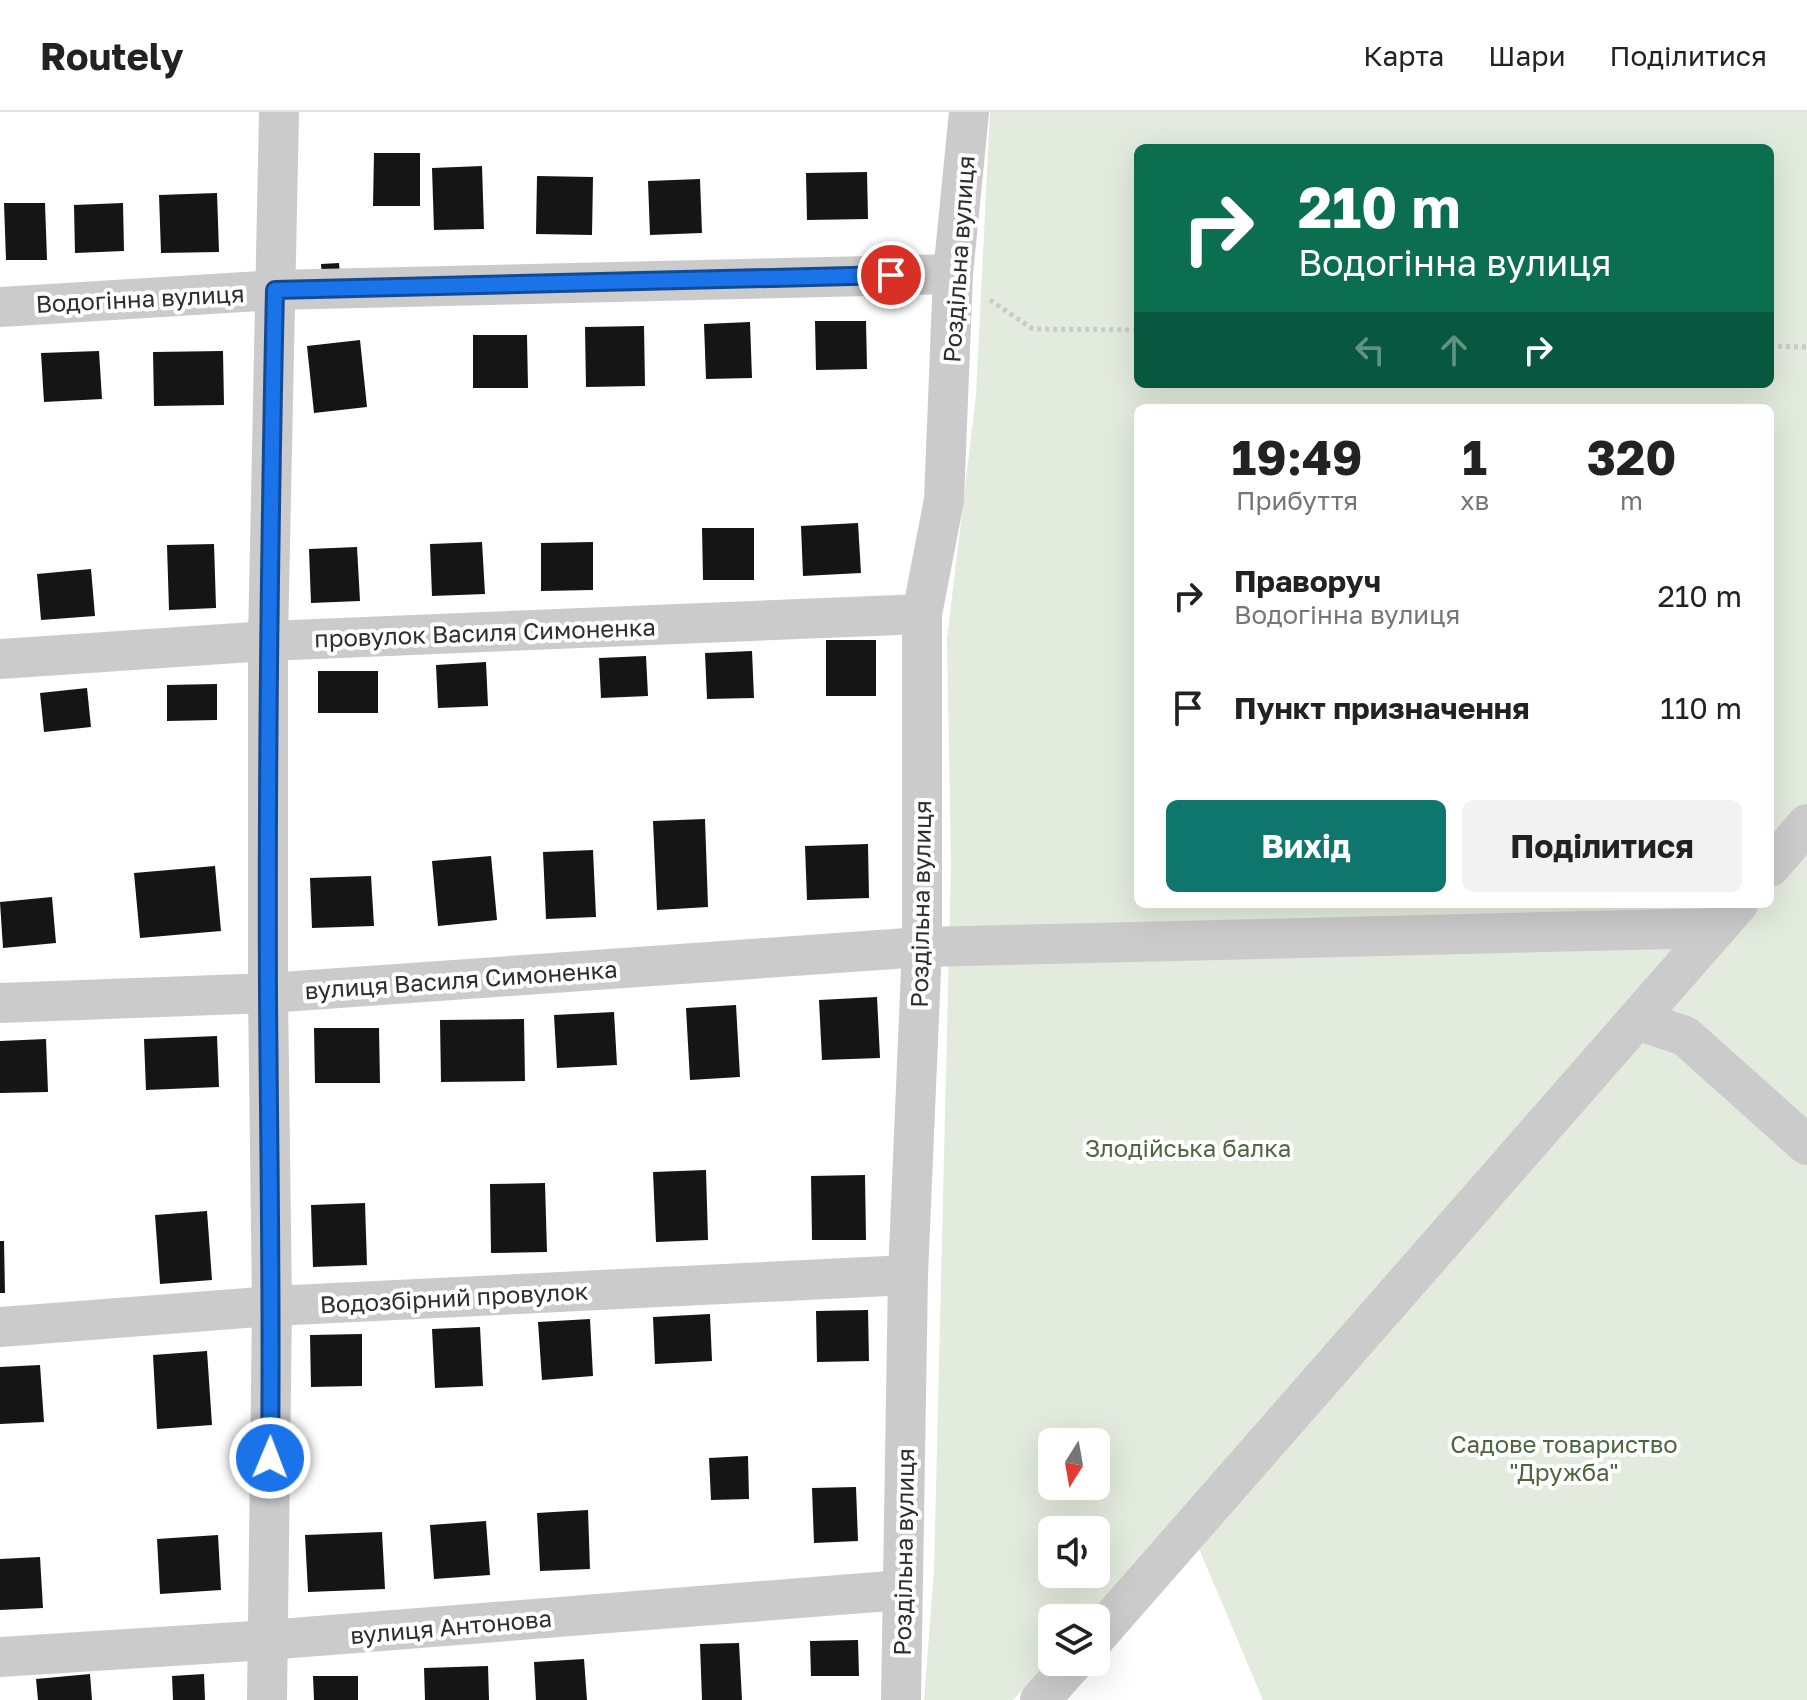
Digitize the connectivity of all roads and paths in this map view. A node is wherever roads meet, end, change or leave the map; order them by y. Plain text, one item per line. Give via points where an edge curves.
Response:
1 (279, 112) edge
2 (969, 112) edge
3 (953, 274) junction
4 (275, 290) junction
5 (0, 307) edge
6 (1134, 330) edge
7 (1774, 346) edge
8 (1807, 347) edge
9 (922, 614) junction
10 (268, 641) junction
11 (0, 659) edge
12 (1807, 824) edge
13 (1774, 862) edge
14 (1728, 916) edge
15 (922, 947) junction
16 (268, 993) junction
17 (0, 1003) edge
18 (1637, 1020) junction
19 (1807, 1145) edge
20 (908, 1275) junction
21 (272, 1306) junction
22 (0, 1327) edge
23 (902, 1590) junction
24 (1110, 1621) edge
25 (267, 1640) junction
26 (0, 1657) edge
27 (1061, 1676) edge
28 (267, 1700) edge
29 (901, 1700) edge
30 (1040, 1700) edge

1 - 4 street
2 - 3 street, Роздільна вулиця
3 - 4 street, Водогінна вулиця
3 - 6 path via 1033,329
3 - 9 street, Роздільна вулиця via 944,500
4 - 5 street, Водогінна вулиця
4 - 10 street
7 - 8 path
9 - 10 street, провулок Василя Симоненка
9 - 15 street, Роздільна вулиця
10 - 11 street, провулок Василя Симоненка
10 - 16 street
12 - 13 street
14 - 15 street, вулиця Василя Симоненка
14 - 18 street
15 - 16 street, вулиця Василя Симоненка
15 - 20 street, Роздільна вулиця
16 - 17 street, вулиця Василя Симоненка
16 - 21 street
18 - 19 street via 1685,1036
18 - 24 street
20 - 21 street, Водозбірний провулок
20 - 23 street, Роздільна вулиця
21 - 22 street, Водозбірний провулок
21 - 25 street
23 - 25 street, вулиця Антонова
23 - 29 street, Роздільна вулиця
25 - 26 street, вулиця Антонова
25 - 28 street
27 - 30 street

